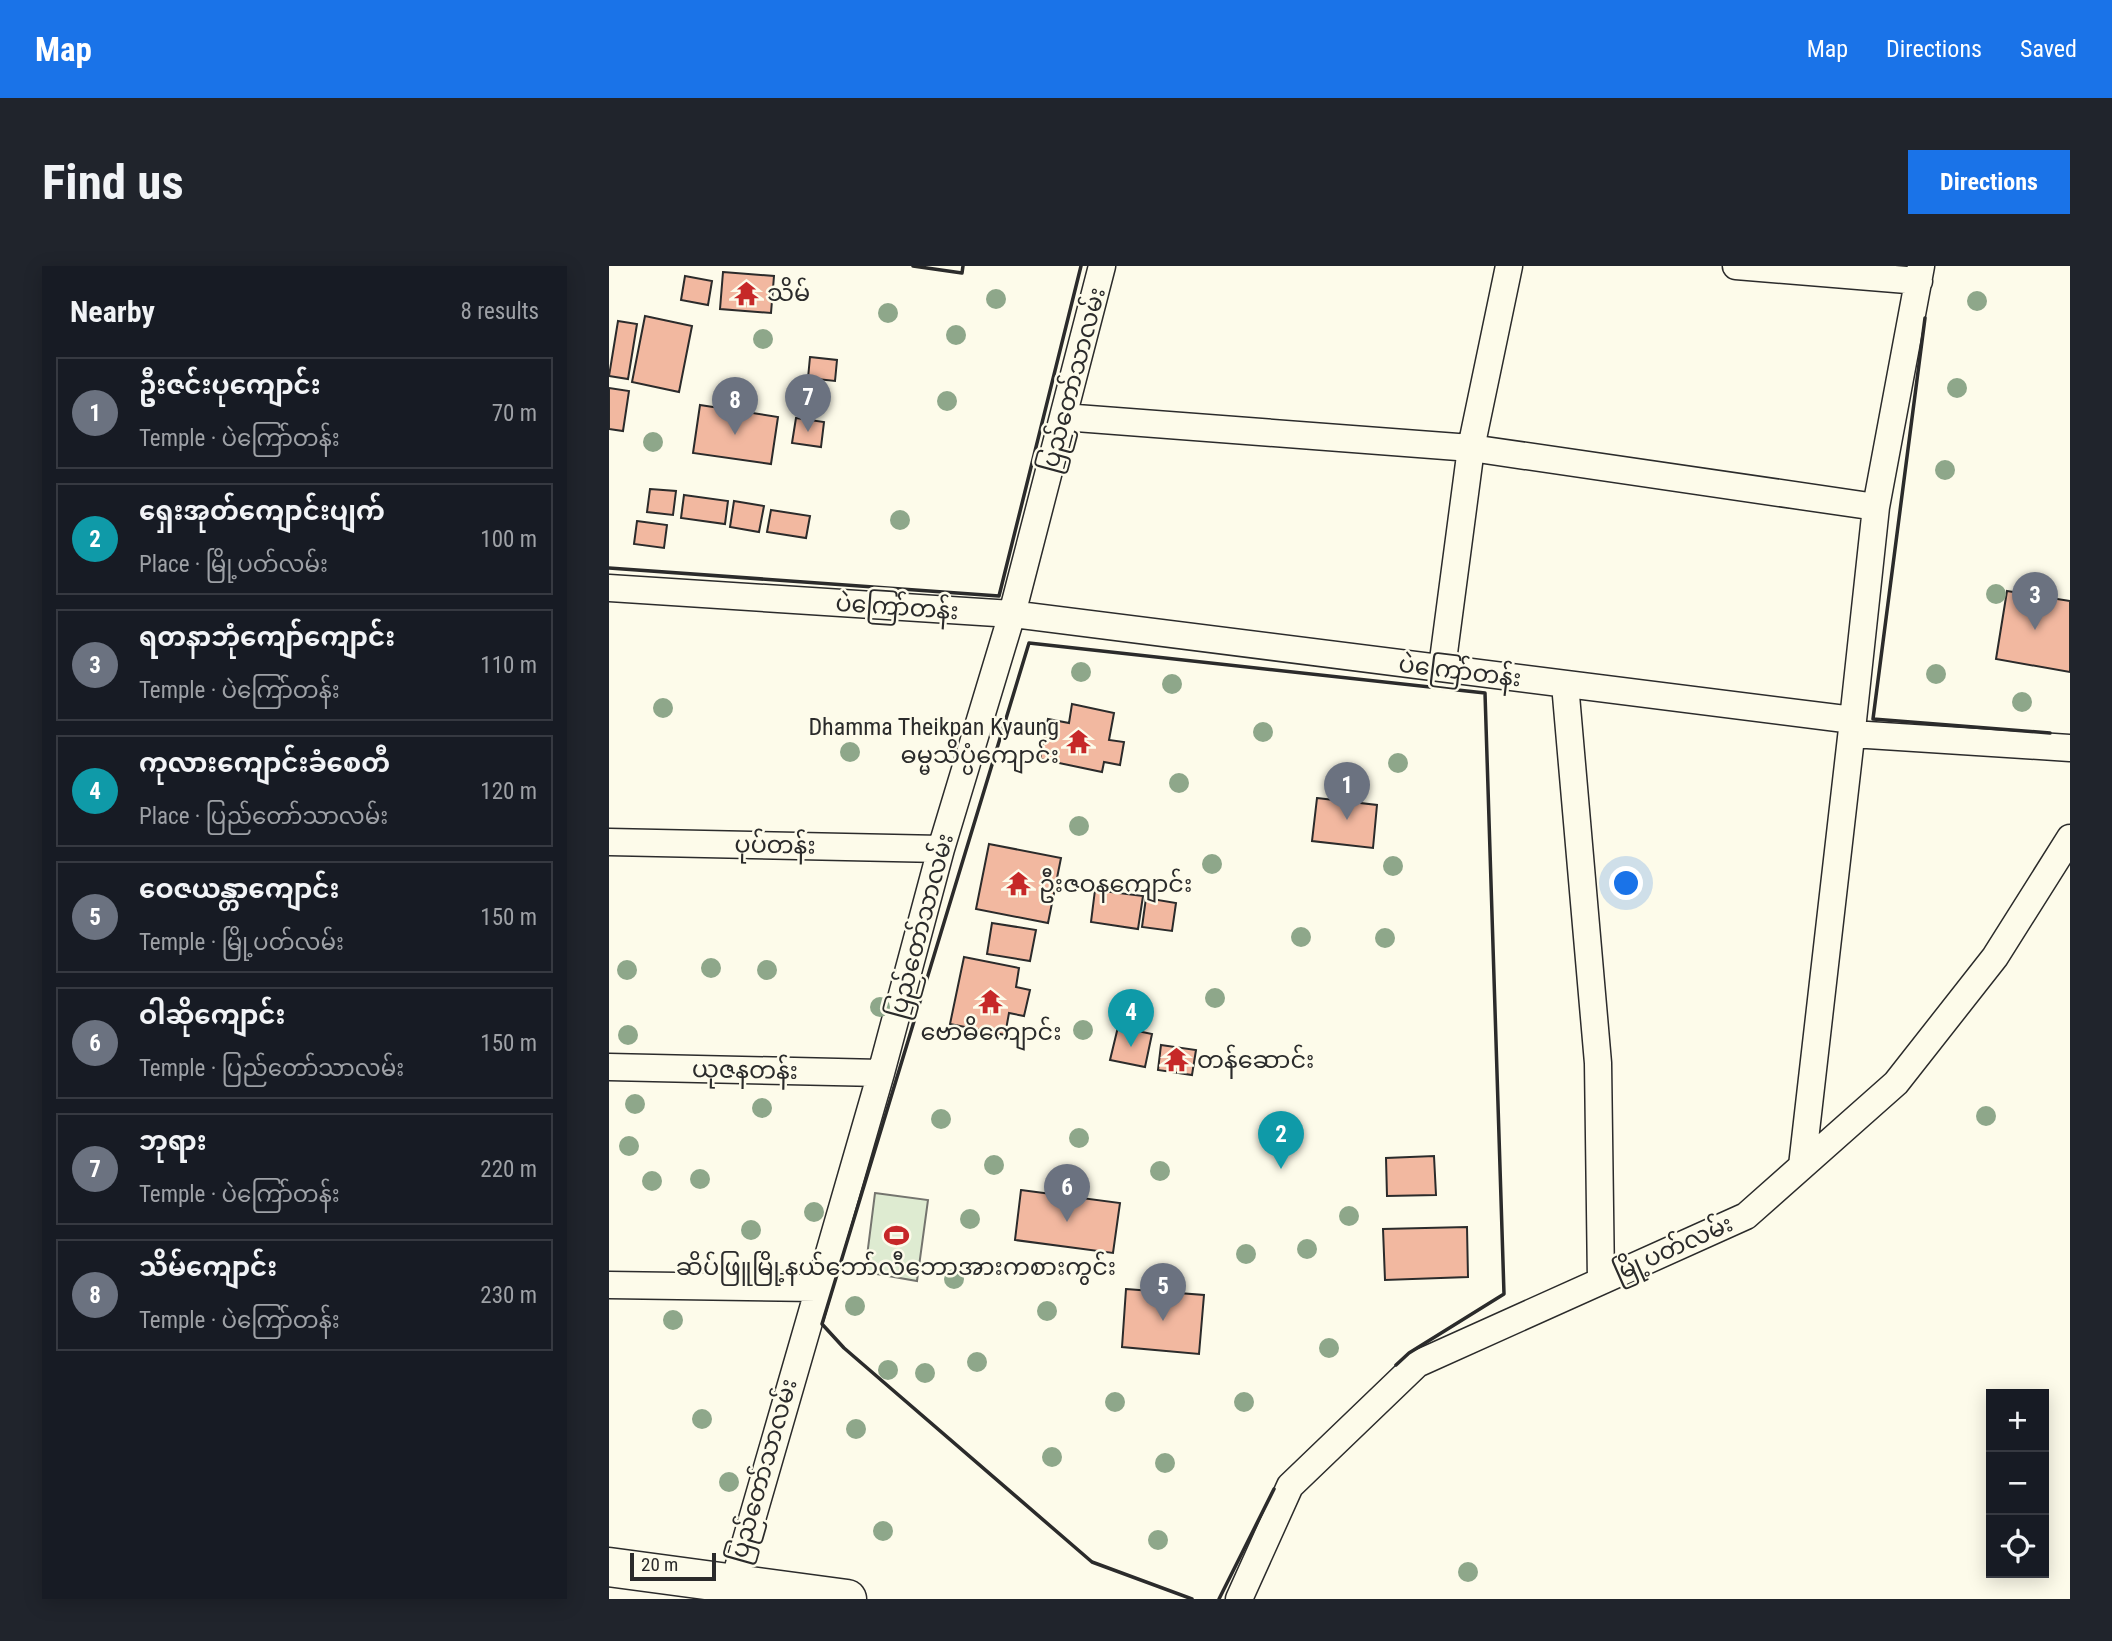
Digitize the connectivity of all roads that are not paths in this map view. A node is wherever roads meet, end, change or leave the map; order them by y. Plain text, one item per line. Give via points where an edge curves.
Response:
1 (1102, 266) edge
2 (1509, 266) edge
3 (1736, 266) edge
4 (1920, 273) edge
5 (1063, 417) junction
6 (1471, 448) junction
7 (1876, 507) junction
8 (609, 588) edge
9 (1012, 614) junction
10 (1442, 668) junction
11 (1565, 684) junction
12 (1853, 727) junction
13 (2070, 748) edge
14 (2070, 838) edge
15 (609, 842) edge
16 (940, 849) junction
17 (609, 1067) edge
18 (881, 1073) junction
19 (1802, 1166) junction
20 (1601, 1281) junction
21 (609, 1285) edge
22 (816, 1288) junction
23 (609, 1567) edge
24 (730, 1591) edge
25 (847, 1599) edge
26 (1238, 1599) edge

1 - 5 street, ပြည်တော်သာလမ်း
2 - 6 street
3 - 4 street
4 - 7 street
5 - 6 street
5 - 9 street, ပြည်တော်သာလမ်း
6 - 7 street
6 - 10 street
7 - 12 street
8 - 9 street, ပဲကြော်တန်း
9 - 10 street, ပဲကြော်တန်း
9 - 16 street, ပြည်တော်သာလမ်း
10 - 11 street, ပဲကြော်တန်း
11 - 12 street, ပဲကြော်တန်း
11 - 20 street via 1598,1063
12 - 13 street, ပဲကြော်တန်း
12 - 19 street
14 - 19 street, မြို့ပတ်လမ်း via 1995,957 1896,1083
15 - 16 street, ပုပ်တန်း
16 - 18 street, ပြည်တော်သာလမ်း
17 - 18 street, ယုဇနတန်း
18 - 22 street, ပြည်တော်သာလမ်း
19 - 20 street, မြို့ပတ်လမ်း via 1746,1216
20 - 26 street, မြို့ပတ်လမ်း via 1417,1364 1290,1486
21 - 22 street
22 - 24 street, ပြည်တော်သာလမ်း
23 - 24 main road
24 - 25 main road

